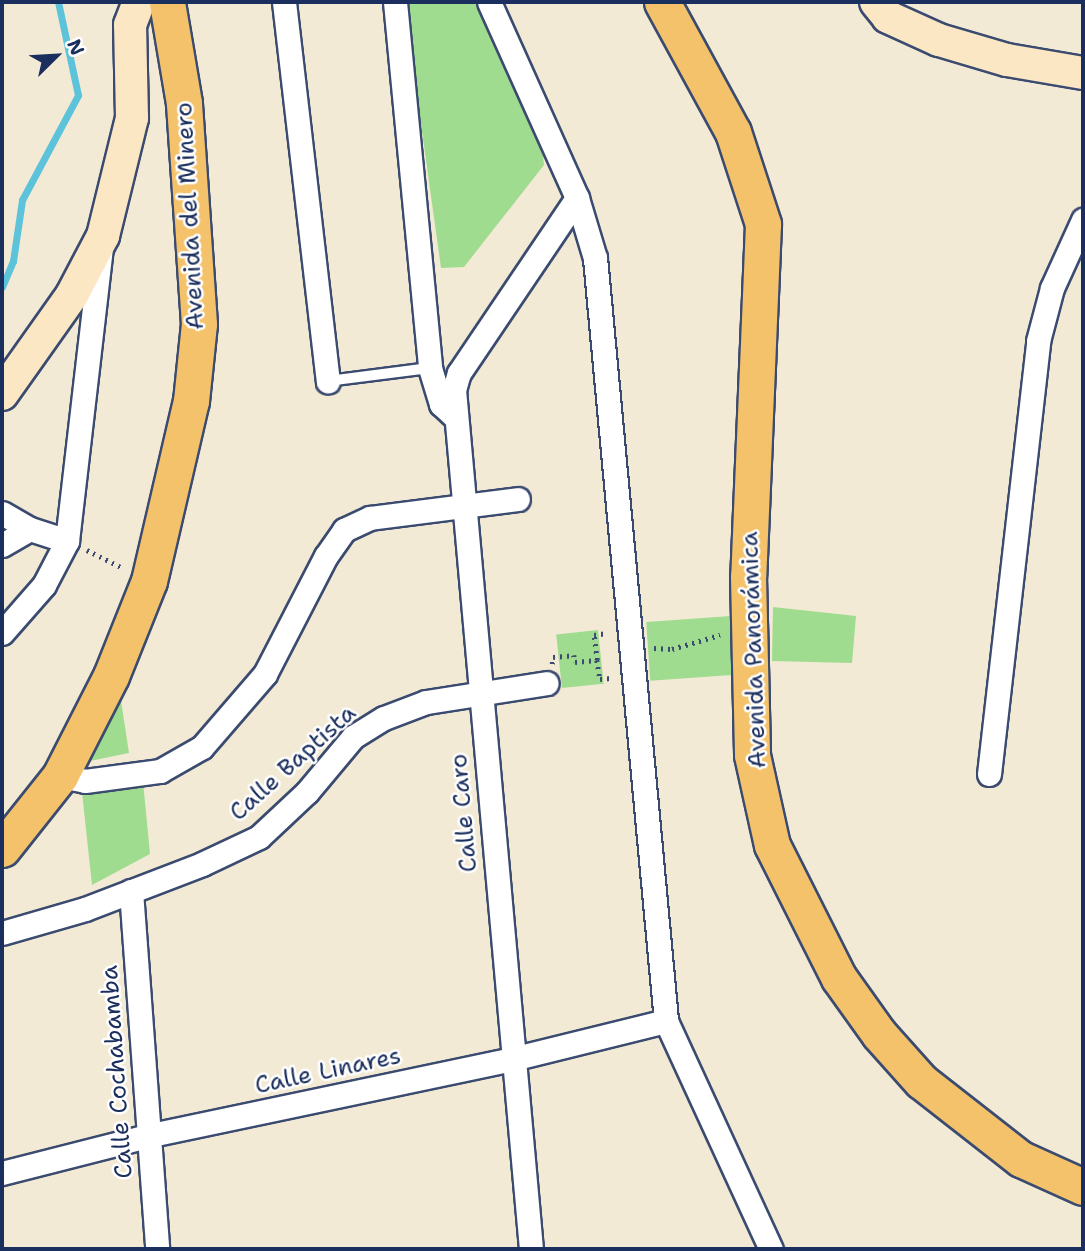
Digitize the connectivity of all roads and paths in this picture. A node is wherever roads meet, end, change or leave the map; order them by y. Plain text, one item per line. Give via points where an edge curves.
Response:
1 (139, 2) edge
2 (167, 2) edge
3 (284, 2) edge
4 (395, 2) edge
5 (489, 2) edge
6 (662, 2) edge
7 (876, 2) edge
8 (1083, 73) edge
9 (577, 198) junction
10 (1083, 220) edge
11 (103, 236) junction
12 (430, 368) junction
13 (328, 381) joint
14 (2, 394) edge
15 (454, 416) junction
16 (519, 499) dead end
17 (463, 506) junction
18 (2, 513) edge
19 (30, 529) junction
20 (67, 541) junction
21 (2, 545) edge
22 (149, 581) junction
23 (720, 628) dead end
24 (2, 632) edge
25 (594, 635) dead end
26 (672, 649) dead end
27 (597, 660) junction
28 (575, 662) dead end
29 (600, 679) dead end
30 (547, 683) dead end
31 (479, 692) junction
32 (989, 774) dead end
33 (60, 776) junction
34 (2, 849) edge
35 (131, 891) junction
36 (2, 933) edge
37 (666, 1021) junction
38 (512, 1059) junction
39 (147, 1136) junction
40 (2, 1173) edge
41 (1083, 1187) edge
42 (157, 1249) edge
43 (531, 1249) edge
44 (771, 1249) edge

1 - 11 street via 130,24 132,118
2 - 22 main road, Avenida del Minero via 184,103 199,324 191,401
3 - 13 street
4 - 12 street
5 - 9 street
6 - 41 main road, Avenida Panorámica via 733,132 763,224 748,576 752,755 772,845 839,978 879,1034 921,1081 1021,1159
7 - 8 street via 888,17 939,40 1006,60
9 - 15 street, Calle Caro via 458,373
9 - 37 street via 594,258
10 - 32 street via 1052,288 1038,341
11 - 14 street via 72,295
11 - 20 street
12 - 13 lane
12 - 15 street via 441,404
15 - 17 street, Calle Caro
16 - 17 street
17 - 31 street, Calle Caro
17 - 33 street via 370,518 344,530 326,555 265,674 202,747 160,771 85,782
18 - 19 street
19 - 20 street
19 - 21 street
20 - 22 path
20 - 24 street via 44,585
22 - 33 main road, Avenida del Minero via 111,676
23 - 26 path via 720,635
25 - 27 path
27 - 28 path
27 - 29 path
30 - 31 street, Calle Baptista
31 - 35 street, Calle Baptista via 426,702 384,718 353,737 307,792 259,836
31 - 38 street, Calle Caro
33 - 34 main road, Avenida del Minero
35 - 36 street, Calle Baptista
35 - 39 street, Calle Cochabamba
37 - 38 street, Calle Linares
37 - 44 street
38 - 39 street, Calle Linares
38 - 43 street, Calle Caro
39 - 40 street, Calle Linares
39 - 42 street, Calle Cochabamba

